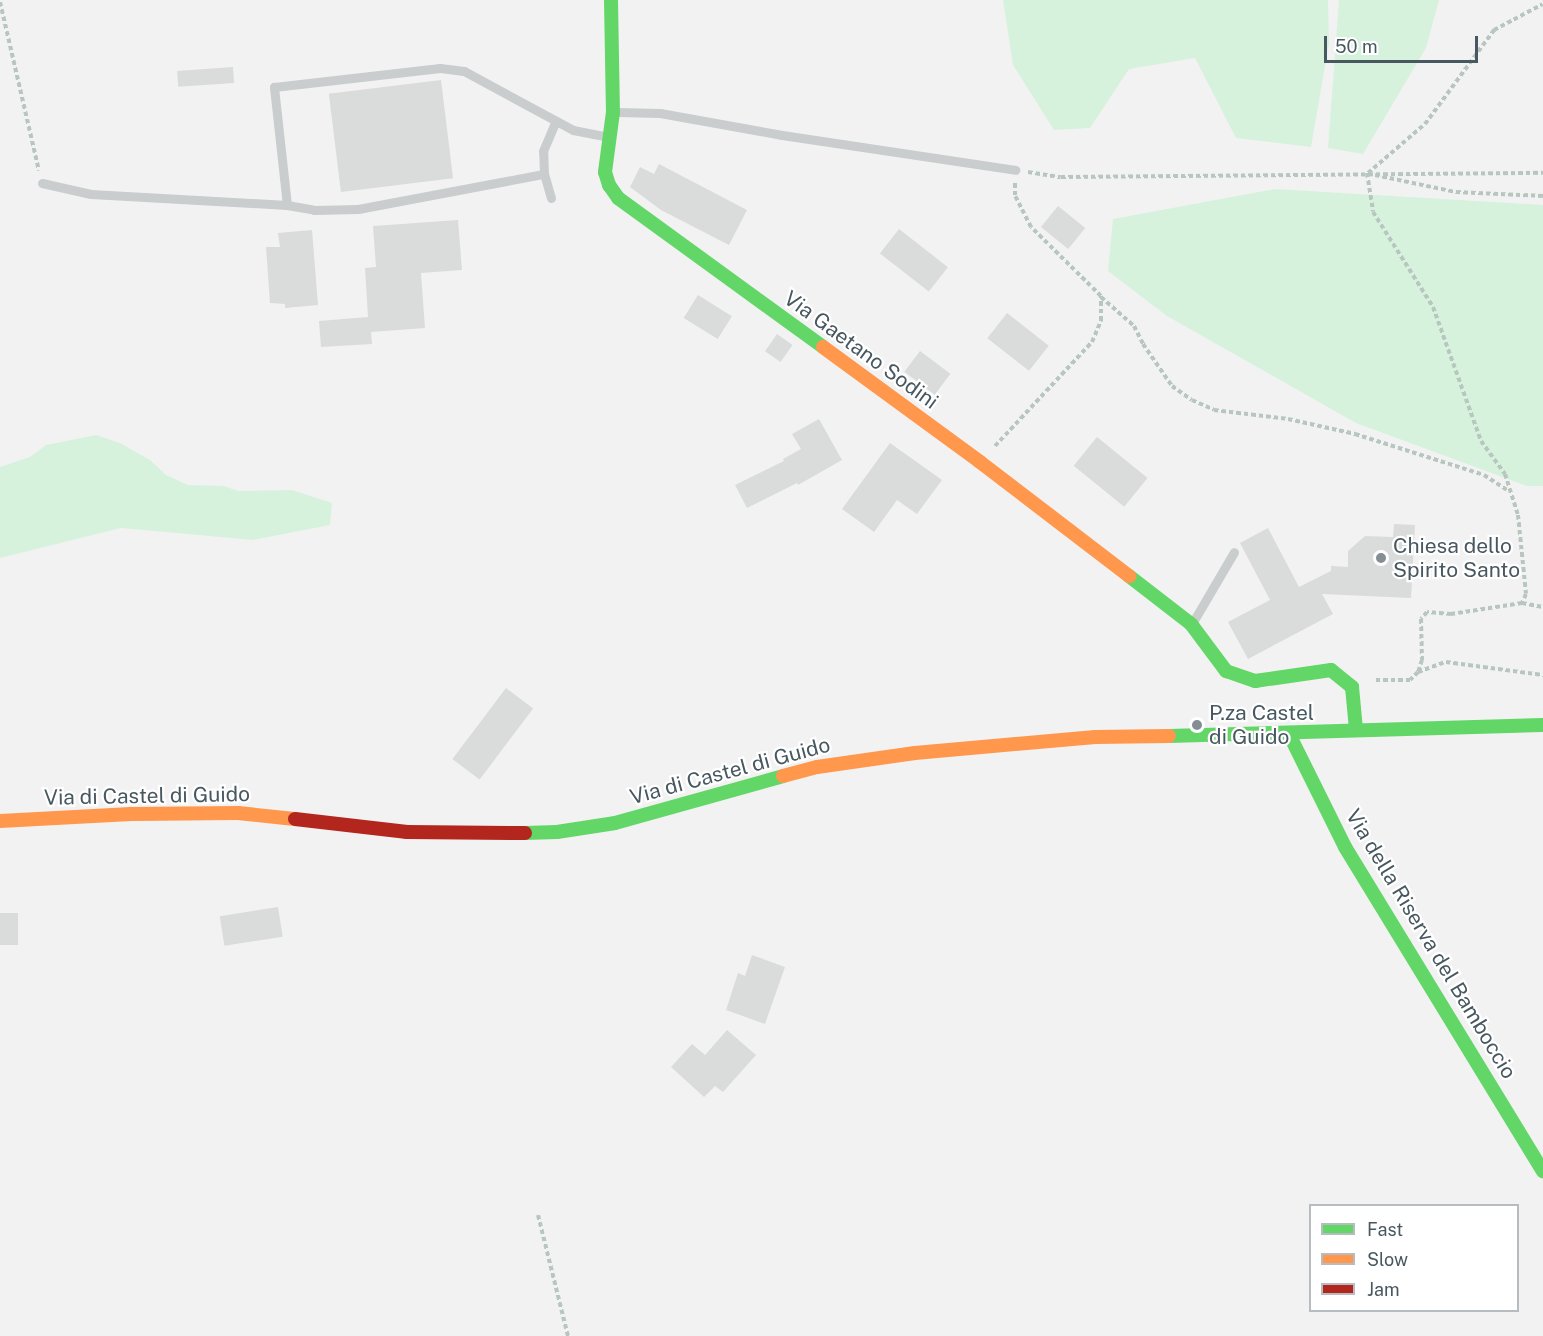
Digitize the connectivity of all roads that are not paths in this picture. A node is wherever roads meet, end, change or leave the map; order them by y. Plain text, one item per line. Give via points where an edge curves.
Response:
1 (611, 0) edge
2 (613, 112) junction
3 (556, 121) junction
4 (610, 137) junction
5 (1015, 170) road end
6 (544, 174) junction
7 (42, 183) road end
8 (550, 198) dead end
9 (287, 205) junction
10 (1234, 552) dead end
11 (1191, 624) junction
12 (1543, 724) edge
13 (1356, 729) junction
14 (1289, 734) junction
15 (0, 821) edge
16 (1543, 1171) edge

1 - 2 street, Via Gaetano Sodini
2 - 4 street, Via Gaetano Sodini
2 - 5 lane via 660,113
3 - 4 lane via 573,130
3 - 6 lane via 543,151
3 - 9 lane via 464,71 440,68 274,87
4 - 11 street, Via Gaetano Sodini via 607,180 621,201 980,462
6 - 8 lane
6 - 9 lane via 358,209 314,210
7 - 9 lane via 91,194
10 - 11 lane
11 - 13 street, Via Gaetano Sodini via 1226,671 1255,681 1331,670 1352,687
12 - 13 street, Via di Castel di Guido
13 - 14 street, Via di Castel di Guido
14 - 15 street, Via di Castel di Guido via 1095,737 880,757 817,767 624,820 558,832 407,832 238,813
14 - 16 street, Via della Riserva del Bamboccio via 1345,847

